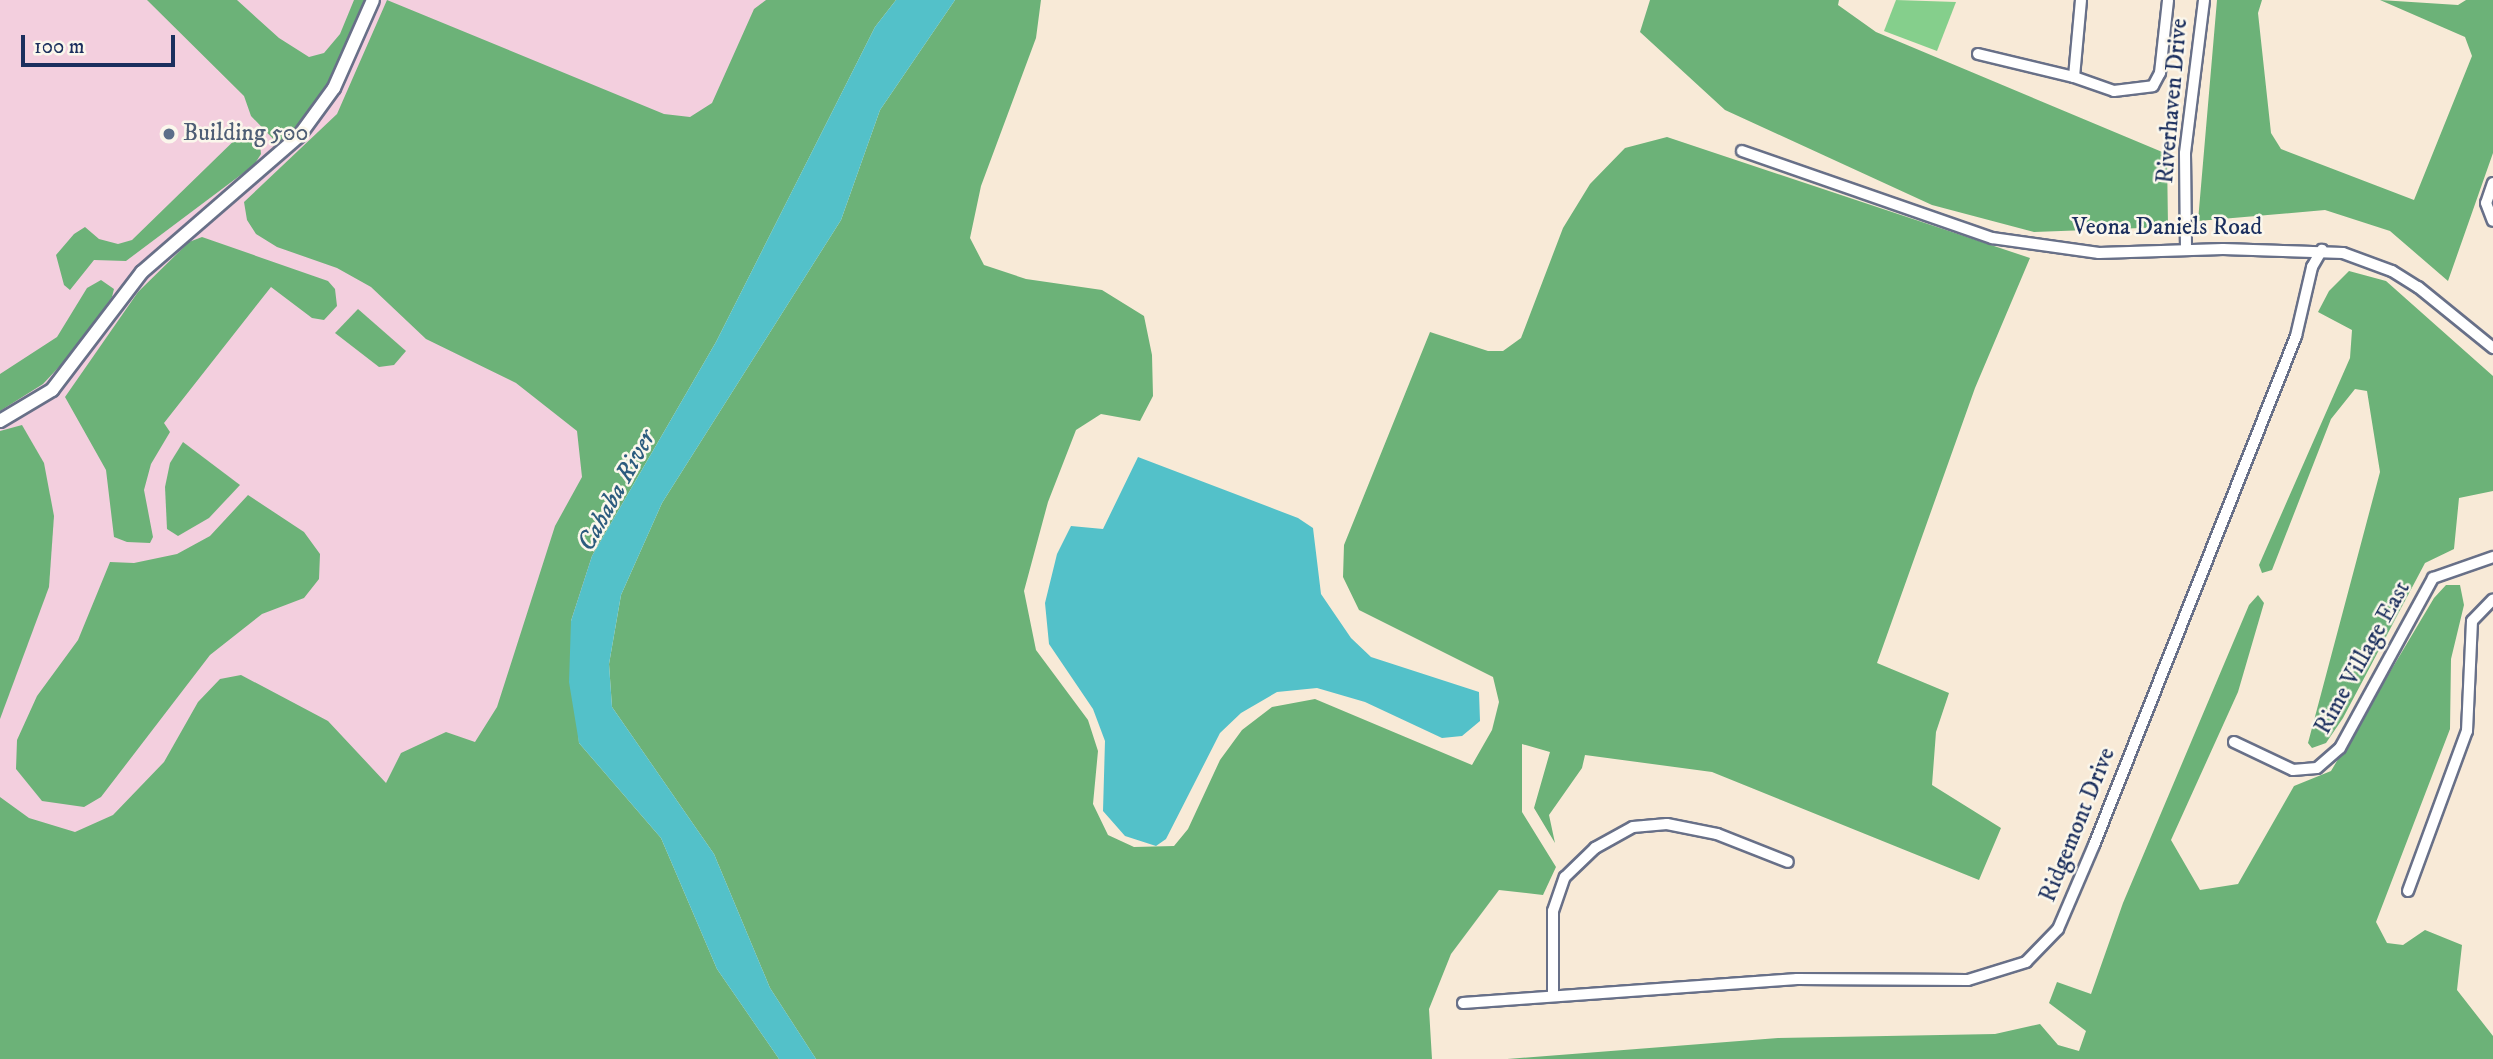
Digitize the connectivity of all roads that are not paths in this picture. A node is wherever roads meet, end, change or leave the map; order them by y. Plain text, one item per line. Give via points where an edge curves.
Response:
1 (373, 0) edge
2 (2081, 0) edge
3 (2168, 0) edge
4 (2204, 0) edge
5 (1978, 54) dead end
6 (2074, 77) junction
7 (1742, 151) dead end
8 (2493, 183) edge
9 (2493, 220) edge
10 (2186, 249) junction
11 (2322, 250) junction
12 (2493, 348) edge
13 (0, 421) edge
14 (2493, 557) edge
15 (2493, 599) edge
16 (2234, 742) dead end
17 (1788, 862) dead end
18 (2408, 891) dead end
19 (1553, 996) junction
20 (1463, 1003) dead end

1 - 13 street via 334,88 299,136 142,272 52,390
2 - 6 street
3 - 6 street via 2160,73 2153,86 2114,91
4 - 10 street, Riverhaven Drive via 2185,153
5 - 6 street
7 - 10 street, Veona Daniels Road via 1993,239 2099,253
8 - 9 street via 2486,203
10 - 11 street, Veona Daniels Road
11 - 12 street, Veona Daniels Road via 2392,271
11 - 19 street, Ridgemont Drive via 2312,267 2296,336 2094,845 2058,929 2026,962 1968,980 1797,979
14 - 16 street, Rime Village East via 2433,578 2340,748 2317,768 2293,770
15 - 18 street via 2472,621 2468,731
17 - 19 street via 1717,834 1667,824 1633,827 1595,848 1565,877 1553,911
19 - 20 street, Ridgemont Drive

